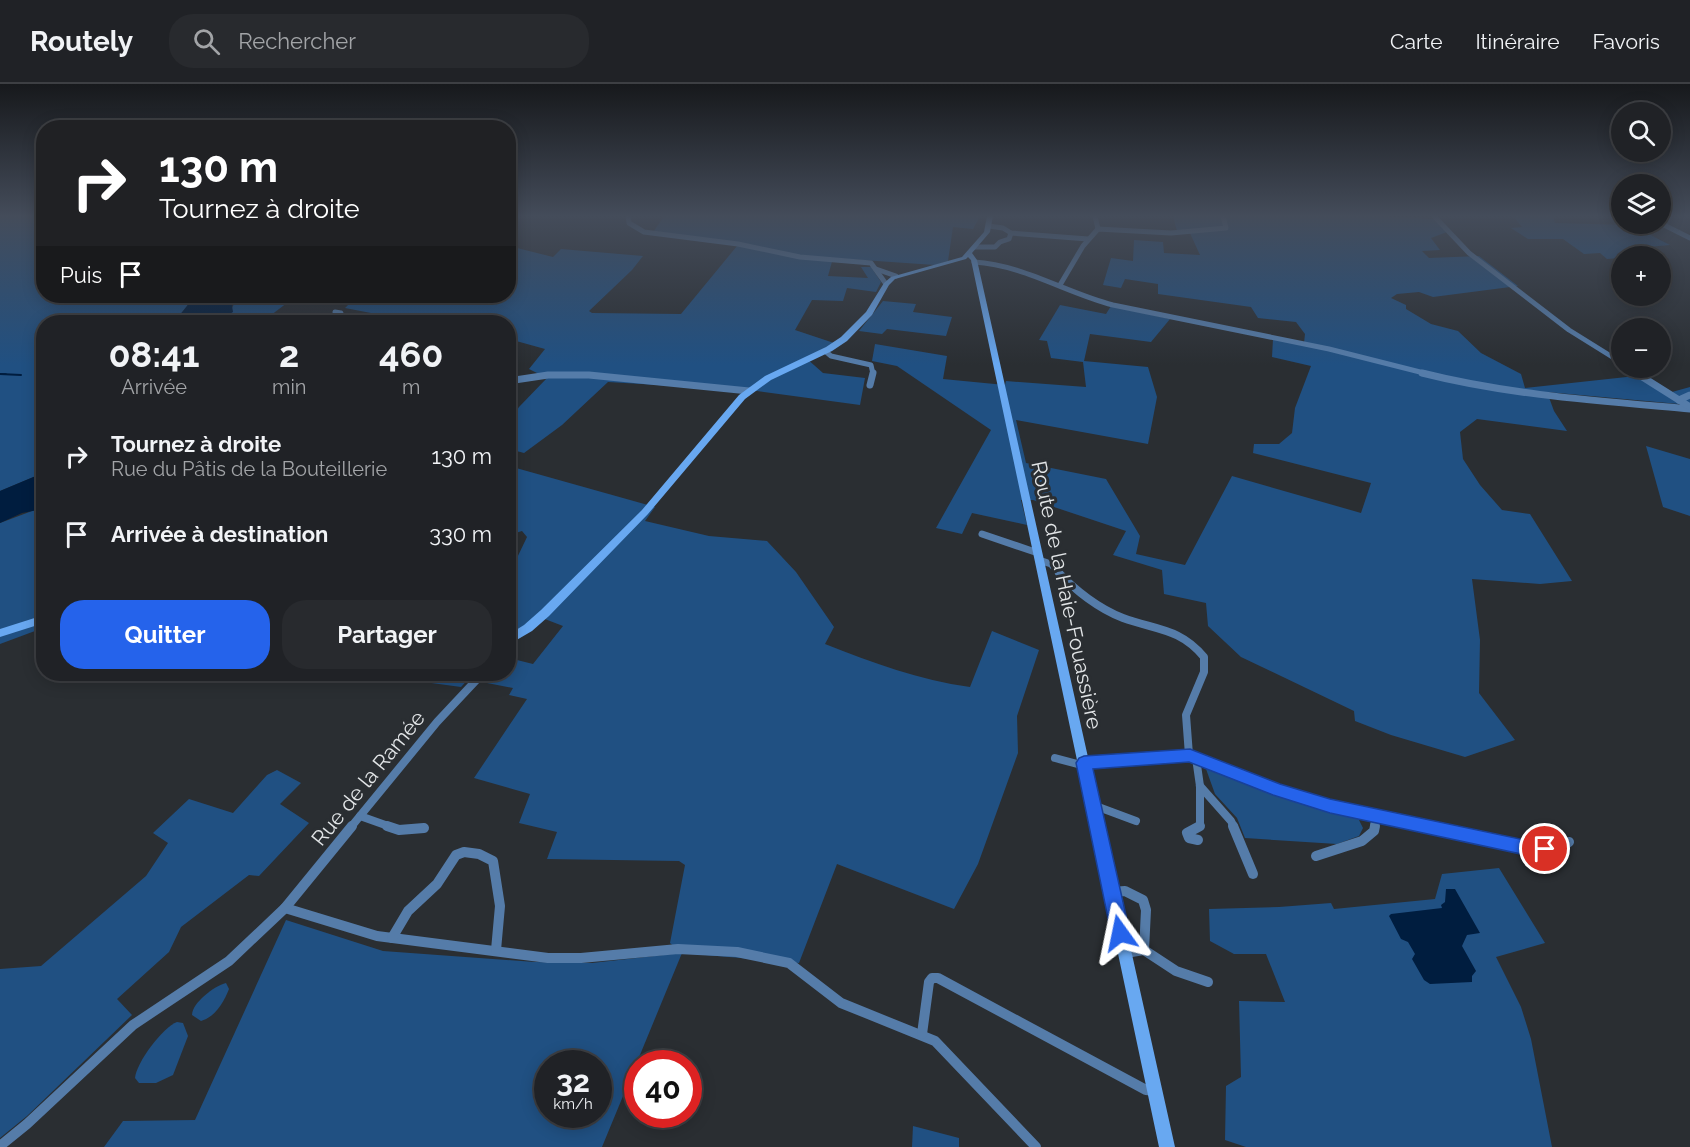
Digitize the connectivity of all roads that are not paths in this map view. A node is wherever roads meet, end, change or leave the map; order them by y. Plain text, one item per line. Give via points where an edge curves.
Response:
1 (872, 266) edge
2 (941, 266) edge
3 (971, 266) edge
4 (1000, 266) edge
5 (1072, 266) edge
6 (1485, 266) edge
7 (878, 272) junction
8 (892, 279) junction
9 (1060, 285) junction
10 (335, 312) dead end
11 (339, 315) edge
12 (825, 351) junction
13 (1611, 356) edge
14 (1644, 378) edge
15 (516, 379) edge
16 (870, 385) dead end
17 (749, 391) junction
18 (1690, 394) edge
19 (1679, 400) junction
20 (1690, 408) edge
21 (982, 534) dead end
22 (1039, 556) junction
23 (36, 622) edge
24 (0, 633) edge
25 (516, 636) edge
26 (475, 681) edge
27 (1193, 757) junction
28 (1055, 758) dead end
29 (1084, 764) junction
30 (1200, 786) junction
31 (1093, 805) junction
32 (1376, 815) junction
33 (360, 816) junction
34 (1136, 821) dead end
35 (423, 828) dead end
36 (1198, 840) dead end
37 (1569, 842) dead end
38 (1316, 856) dead end
39 (1253, 874) dead end
40 (1112, 892) junction
41 (285, 908) junction
42 (392, 938) junction
43 (496, 950) junction
44 (1144, 950) junction
45 (1125, 953) junction
46 (1208, 982) dead end
47 (922, 1034) junction
48 (1155, 1091) junction
49 (0, 1146) edge
50 (1036, 1147) edge
51 (1167, 1147) edge

1 - 7 street
2 - 8 street
3 - 22 street, Route de la Haie-Fouassière
4 - 9 street
5 - 9 street
6 - 13 street via 1569,330
7 - 8 street
7 - 8 street
8 - 12 street via 860,323
9 - 20 street via 1082,297 1113,305 1304,344 1450,380 1566,398
10 - 11 street via 341,313
12 - 16 street via 831,356 871,365
12 - 17 street
14 - 19 street
15 - 17 street via 550,374
17 - 25 street via 645,512 545,613
18 - 19 street
19 - 20 street
21 - 22 street
22 - 27 street via 1073,588 1120,617 1182,636 1204,657 1204,672 1186,715
22 - 29 street, Route de la Haie-Fouassière
23 - 24 street
26 - 33 street, Rue de la Ramée
27 - 29 street
27 - 30 street
27 - 32 street via 1278,790
28 - 29 street
29 - 31 street, Route de la Haie-Fouassière
30 - 36 street via 1200,826 1187,833 1189,838
30 - 39 street via 1231,821
31 - 34 street
31 - 40 street, Route de la Haie-Fouassière
32 - 37 street via 1530,849 1563,847
32 - 38 street via 1374,831 1362,841
33 - 35 street via 399,830
33 - 41 street, Rue de la Ramée
40 - 44 street via 1125,891 1143,900
40 - 45 street, Route de la Haie-Fouassière
41 - 42 street
41 - 49 street, Rue de la Ramée via 229,961 133,1025
42 - 43 street
42 - 43 street via 408,911 437,884 456,855 464,852 493,861 501,889 501,926
43 - 47 street via 559,958 678,949 737,952 789,963 842,1003
44 - 45 street
44 - 46 street via 1176,971
45 - 48 street, Route de la Haie-Fouassière
47 - 48 street via 929,982 938,978 1146,1090
47 - 50 street via 947,1052
48 - 51 street, Route de la Haie-Fouassière

